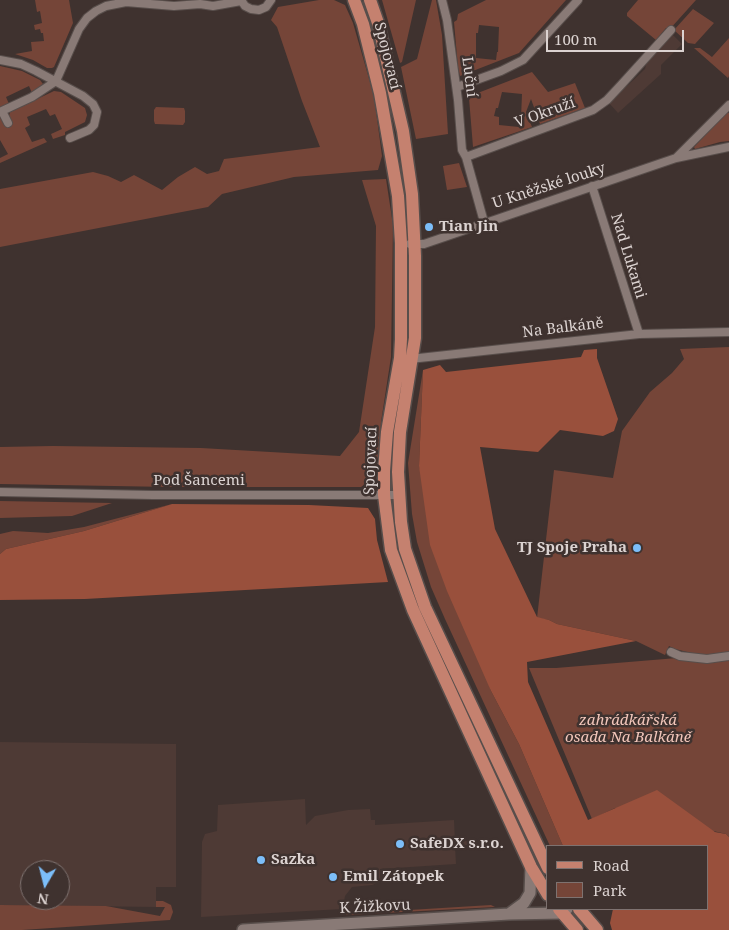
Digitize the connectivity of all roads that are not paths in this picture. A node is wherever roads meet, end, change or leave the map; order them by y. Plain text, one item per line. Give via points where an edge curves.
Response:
1 (271, 0) edge
2 (354, 0) edge
3 (370, 0) edge
4 (442, 0) edge
5 (578, 0) edge
6 (241, 1) edge
7 (202, 2) edge
8 (670, 30) dead end
9 (0, 60) edge
10 (56, 82) junction
11 (456, 87) junction
12 (729, 105) edge
13 (1, 112) edge
14 (8, 124) dead end
15 (70, 138) dead end
16 (729, 147) edge
17 (466, 157) junction
18 (676, 158) junction
19 (592, 186) junction
20 (484, 222) junction
21 (401, 244) junction
22 (414, 244) junction
23 (729, 332) edge
24 (639, 334) junction
25 (407, 358) junction
26 (0, 492) edge
27 (384, 495) junction
28 (398, 495) junction
29 (670, 652) dead end
30 (729, 656) edge
31 (546, 864) edge
32 (531, 867) junction
33 (546, 892) edge
34 (563, 910) edge
35 (580, 910) edge
36 (509, 914) junction
37 (243, 930) edge
38 (577, 930) edge
39 (597, 930) edge

1 - 6 street via 259,10 251,9
2 - 21 main road, Spojovací via 363,24 386,120 398,196
3 - 22 main road, Spojovací via 403,131 412,194
4 - 11 street, Luční
5 - 11 street via 523,60
6 - 7 street via 213,6
7 - 10 street via 174,6 126,2 96,11 79,29
8 - 17 street, V Okruží via 621,85 593,110
9 - 10 street via 21,64
10 - 13 street
10 - 15 street via 94,104 97,112 90,130
11 - 17 street, Luční via 462,150
12 - 18 street, U Kněžské louky
13 - 14 street
16 - 18 street, U Kněžské louky
17 - 20 street
18 - 19 street, U Kněžské louky
19 - 20 street, U Kněžské louky
19 - 24 street, Nad Lukami
20 - 22 street, U Kněžské louky via 424,244
21 - 22 street, U Kněžské louky
21 - 25 main road, Spojovací
22 - 25 main road, Spojovací via 416,318
23 - 24 street, Na Balkáně
24 - 25 street, Na Balkáně
25 - 27 main road, Spojovací via 387,432
25 - 28 main road, Spojovací
26 - 27 street, Pod Šancemi
27 - 28 street, Pod Šancemi
27 - 32 main road, Spojovací via 391,550 413,610
28 - 31 main road, Spojovací via 405,549 425,607
29 - 30 street via 701,659
32 - 33 main road, Spojovací
32 - 36 main road via 530,893 524,903
34 - 36 main road, K Žižkovu
34 - 38 main road
35 - 39 main road
36 - 37 main road, K Žižkovu

